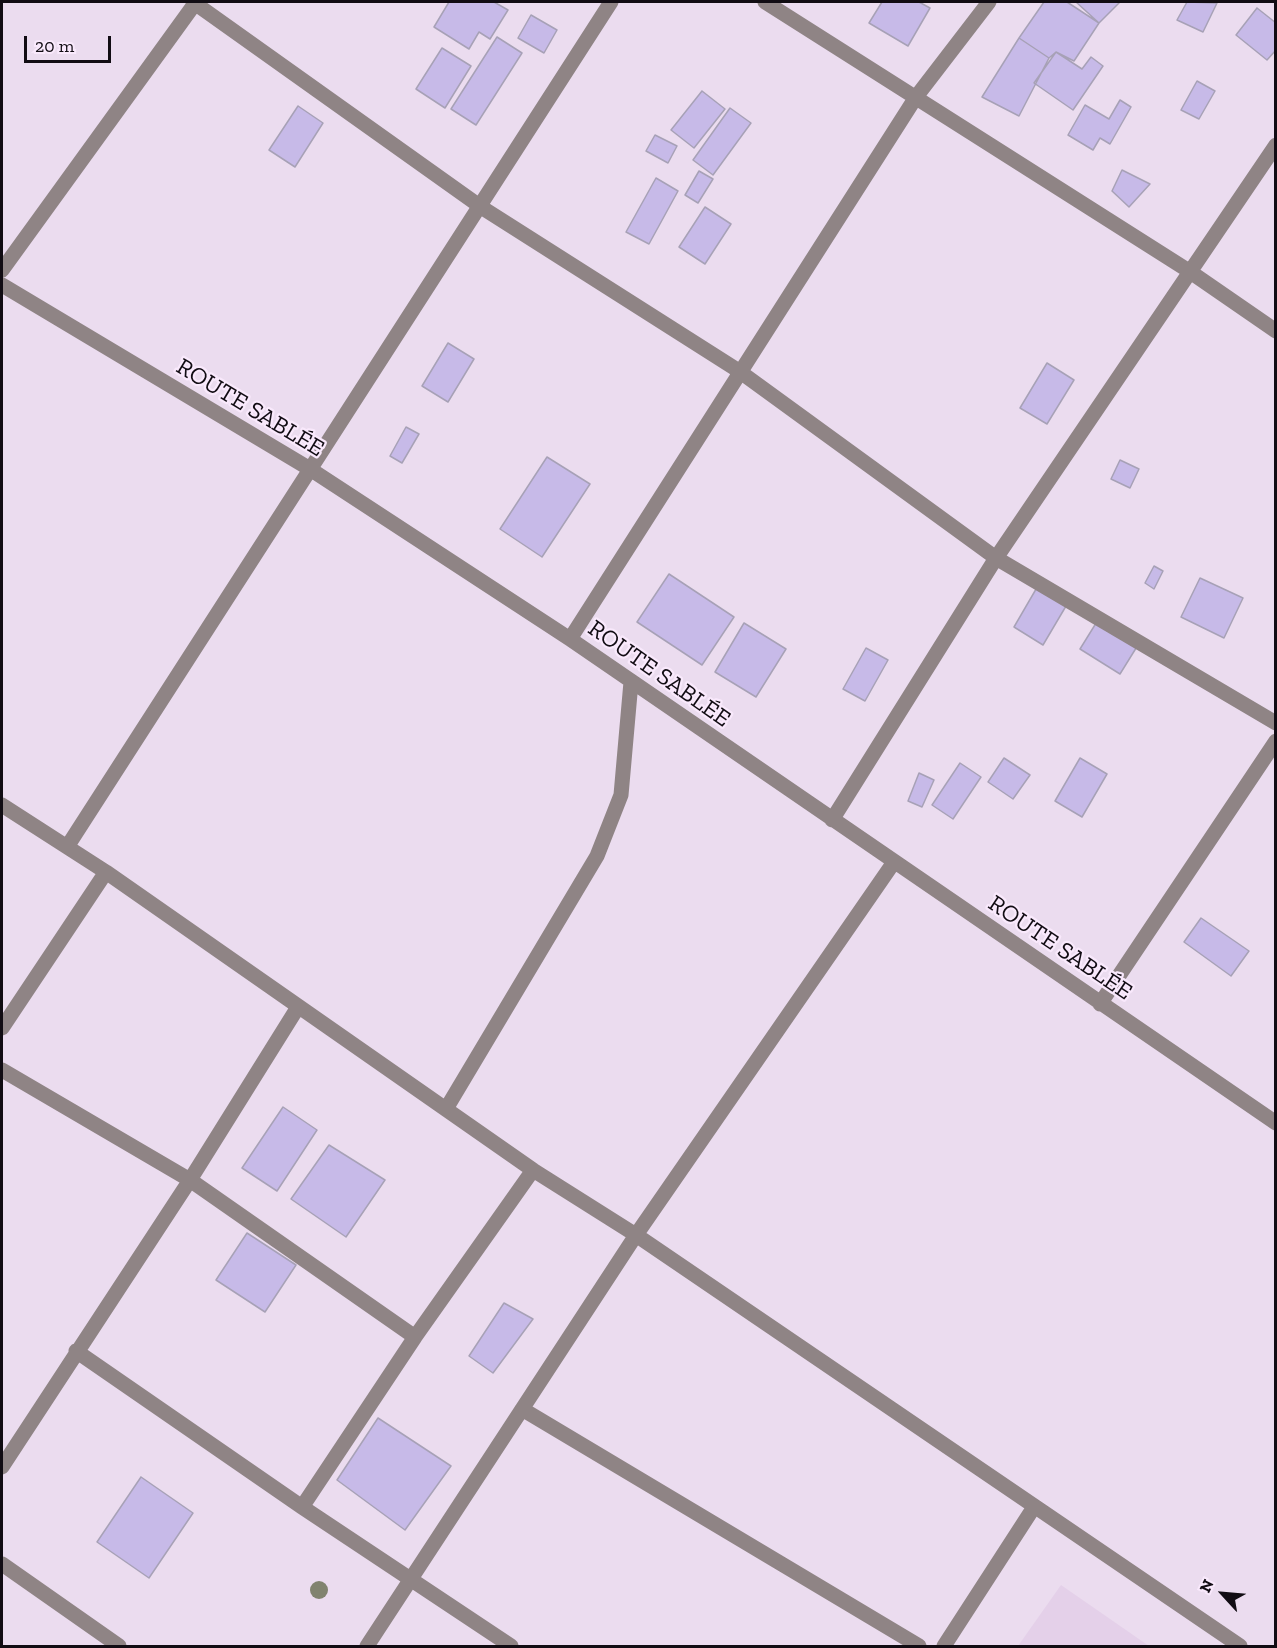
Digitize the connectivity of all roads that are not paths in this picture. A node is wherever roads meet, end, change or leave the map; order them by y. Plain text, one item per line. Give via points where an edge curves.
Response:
1 (194, 2) edge
2 (611, 2) edge
3 (765, 2) edge
4 (989, 2) edge
5 (916, 97) junction
6 (1275, 145) edge
7 (481, 207) junction
8 (2, 270) edge
9 (1189, 271) junction
10 (2, 285) edge
11 (1275, 331) edge
12 (739, 371) junction
13 (310, 469) junction
14 (996, 558) junction
15 (570, 639) junction
16 (631, 682) junction
17 (1275, 723) edge
18 (1275, 741) edge
19 (2, 805) edge
20 (832, 820) junction
21 (67, 847) junction
22 (894, 862) junction
23 (106, 872) junction
24 (1100, 1004) junction
25 (298, 1007) junction
26 (2, 1028) edge
27 (2, 1070) edge
28 (446, 1109) junction
29 (1275, 1123) edge
30 (533, 1170) junction
31 (190, 1180) junction
32 (636, 1235) junction
33 (415, 1337) junction
34 (76, 1351) junction
35 (522, 1409) junction
36 (2, 1467) edge
37 (1034, 1507) junction
38 (302, 1508) junction
39 (2, 1564) edge
40 (413, 1580) junction
41 (119, 1647) edge
42 (367, 1647) edge
43 (511, 1647) edge
44 (919, 1647) edge
45 (944, 1647) edge
46 (1240, 1647) edge

1 - 7 street
1 - 8 street
2 - 7 street
3 - 5 street
4 - 5 street
5 - 9 street
5 - 12 street
6 - 9 street
7 - 12 street
7 - 13 street
9 - 11 street
9 - 14 street
10 - 13 street, ROUTE SABLÉE
12 - 14 street
12 - 15 street
13 - 15 street, ROUTE SABLÉE
13 - 21 street
14 - 17 street
14 - 20 street
15 - 16 street, ROUTE SABLÉE
16 - 20 street, ROUTE SABLÉE
16 - 28 street via 621,795 597,856
18 - 24 street
19 - 21 street
20 - 22 street, ROUTE SABLÉE
21 - 23 street
22 - 24 street, ROUTE SABLÉE
22 - 32 street
23 - 25 street
23 - 26 street
24 - 29 street, ROUTE SABLÉE
25 - 28 street
25 - 31 street
27 - 31 street
28 - 30 street
30 - 32 street
30 - 33 street
31 - 33 street
31 - 34 street
32 - 35 street
32 - 37 street
33 - 38 street
34 - 36 street
34 - 38 street
35 - 40 street
35 - 44 street
37 - 45 street
37 - 46 street
38 - 40 street
39 - 41 street
40 - 42 street
40 - 43 street

